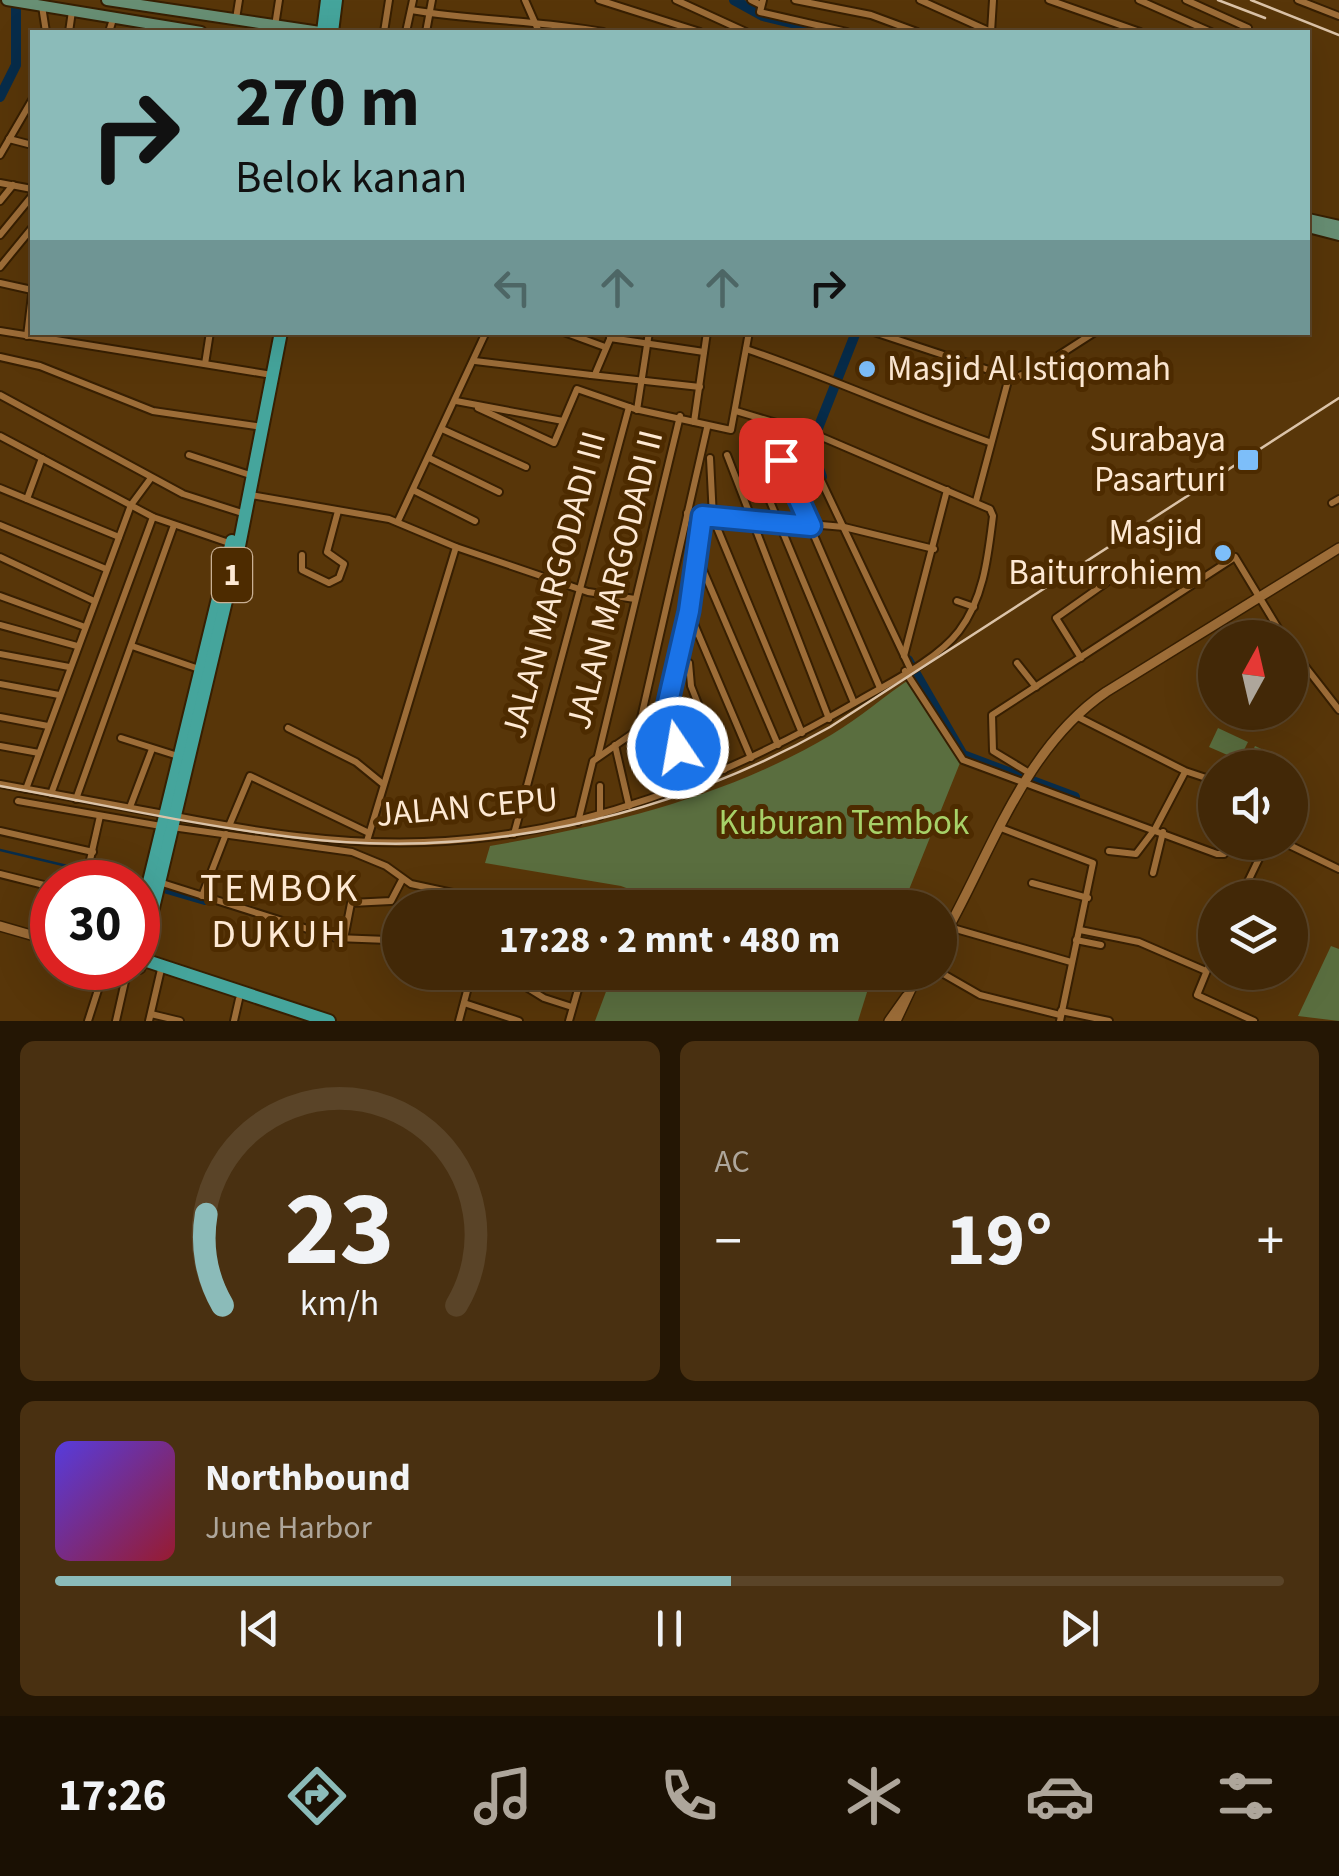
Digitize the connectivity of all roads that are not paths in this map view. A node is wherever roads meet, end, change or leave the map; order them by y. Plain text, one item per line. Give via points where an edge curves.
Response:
1 (7, 0) edge
2 (200, 0) edge
3 (238, 0) edge
4 (279, 0) edge
5 (327, 0) edge
6 (336, 0) edge
7 (388, 0) edge
8 (413, 0) edge
9 (432, 0) edge
10 (526, 0) edge
11 (600, 0) edge
12 (676, 0) edge
13 (751, 0) edge
14 (795, 0) edge
15 (920, 0) edge
16 (993, 0) edge
17 (1050, 0) edge
18 (1139, 0) edge
19 (1186, 0) edge
20 (1298, 0) edge
21 (115, 1) edge
22 (762, 2) edge
23 (55, 4) edge
24 (159, 4) edge
25 (37, 5) junction
26 (411, 10) junction
27 (72, 11) junction
28 (430, 13) junction
29 (196, 14) junction
30 (1339, 16) edge
31 (114, 18) junction
32 (236, 20) junction
33 (492, 20) junction
34 (536, 20) junction
35 (514, 21) junction
36 (275, 26) junction
37 (151, 28) edge
38 (796, 28) edge
39 (1248, 28) dead end
40 (45, 30) edge
41 (69, 30) edge
42 (111, 30) edge
43 (179, 30) edge
44 (306, 30) edge
45 (322, 30) edge
46 (332, 30) edge
47 (384, 30) edge
48 (406, 30) edge
49 (426, 30) edge
50 (493, 30) edge
51 (513, 30) edge
52 (538, 30) edge
53 (592, 30) edge
54 (694, 30) edge
55 (742, 30) edge
56 (821, 30) edge
57 (911, 30) edge
58 (987, 30) edge
59 (991, 30) edge
60 (1134, 30) edge
61 (1206, 30) edge
62 (30, 103) edge
63 (9, 139) junction
64 (30, 144) edge
65 (0, 156) edge
66 (0, 183) edge
67 (13, 186) junction
68 (30, 189) edge
69 (30, 198) edge
70 (0, 201) edge
71 (1310, 219) edge
72 (1339, 226) edge
73 (1310, 228) edge
74 (30, 230) edge
75 (0, 234) edge
76 (1339, 236) edge
77 (0, 268) edge
78 (0, 283) edge
79 (30, 291) edge
80 (30, 310) edge
81 (0, 332) edge
82 (210, 335) edge
83 (277, 335) edge
84 (277, 335) edge
85 (485, 335) edge
86 (572, 335) edge
87 (611, 335) edge
88 (648, 335) edge
89 (707, 335) edge
90 (748, 335) edge
91 (883, 335) edge
92 (1089, 335) edge
93 (27, 336) junction
94 (647, 344) junction
95 (605, 347) junction
96 (746, 349) junction
97 (704, 352) junction
98 (0, 357) edge
99 (474, 362) junction
100 (205, 364) junction
101 (266, 374) junction
102 (593, 374) junction
103 (1010, 377) junction
104 (643, 379) junction
105 (700, 387) junction
106 (581, 391) junction
107 (0, 395) edge
108 (456, 401) junction
109 (478, 408) junction
110 (633, 409) junction
111 (736, 410) junction
112 (680, 416) junction
113 (563, 421) junction
114 (694, 422) junction
115 (256, 426) junction
116 (707, 428) junction
117 (442, 429) junction
118 (814, 435) junction
119 (0, 436) edge
120 (990, 442) junction
121 (189, 455) dead end
122 (727, 455) dead end
123 (42, 458) junction
124 (428, 458) junction
125 (710, 458) dead end
126 (752, 458) dead end
127 (781, 460) dead end
128 (526, 467) dead end
129 (247, 474) junction
130 (151, 478) junction
131 (0, 488) edge
132 (413, 490) junction
133 (947, 490) junction
134 (499, 492) dead end
135 (250, 494) junction
136 (27, 499) junction
137 (976, 501) junction
138 (131, 505) junction
139 (338, 511) junction
140 (239, 512) junction
141 (687, 513) junction
142 (702, 516) junction
143 (153, 517) junction
144 (714, 518) junction
145 (476, 521) dead end
146 (750, 521) junction
147 (398, 522) junction
148 (778, 522) junction
149 (0, 525) edge
150 (174, 526) junction
151 (811, 526) junction
152 (846, 528) junction
153 (119, 537) junction
154 (231, 544) junction
155 (456, 547) junction
156 (1339, 548) edge
157 (934, 549) junction
158 (302, 554) dead end
159 (697, 555) junction
160 (0, 557) edge
161 (106, 569) junction
162 (1107, 582) dead end
163 (579, 588) junction
164 (0, 596) edge
165 (636, 598) junction
166 (957, 600) dead end
167 (1261, 600) junction
168 (94, 601) junction
169 (974, 607) junction
170 (689, 611) junction
171 (1273, 620) edge
172 (0, 625) edge
173 (85, 626) junction
174 (215, 627) junction
175 (77, 646) junction
176 (132, 646) junction
177 (0, 654) edge
178 (905, 655) junction
179 (1081, 658) junction
180 (688, 662) dead end
181 (1017, 663) dead end
182 (69, 668) junction
183 (199, 668) junction
184 (910, 668) junction
185 (1308, 670) edge
186 (0, 684) edge
187 (1036, 687) junction
188 (880, 688) junction
189 (59, 694) junction
190 (854, 703) junction
191 (1339, 710) edge
192 (0, 716) edge
193 (1075, 716) junction
194 (829, 719) junction
195 (48, 726) junction
196 (288, 728) dead end
197 (640, 729) junction
198 (802, 733) junction
199 (121, 738) dead end
200 (615, 745) junction
201 (778, 745) junction
202 (0, 746) edge
203 (152, 749) junction
204 (39, 753) junction
205 (178, 756) junction
206 (598, 756) junction
207 (751, 758) junction
208 (724, 770) junction
209 (1185, 771) junction
210 (1198, 775) edge
211 (1028, 779) junction
212 (0, 784) edge
213 (383, 784) junction
214 (689, 785) junction
215 (600, 786) dead end
216 (26, 789) junction
217 (51, 794) junction
218 (661, 794) junction
219 (76, 798) junction
220 (18, 801) dead end
221 (629, 806) junction
222 (130, 807) junction
223 (100, 816) junction
224 (600, 816) junction
225 (167, 821) junction
226 (578, 822) junction
227 (1001, 828) junction
228 (227, 830) junction
229 (0, 831) edge
230 (1159, 831) junction
231 (514, 834) junction
232 (368, 837) junction
233 (1198, 845) edge
234 (1109, 851) dead end
235 (93, 852) junction
236 (1308, 854) edge
237 (91, 860) edge
238 (156, 860) edge
239 (160, 868) edge
240 (1339, 870) edge
241 (1152, 873) dead end
242 (0, 874) edge
243 (402, 880) junction
244 (30, 882) edge
245 (1032, 882) dead end
246 (160, 883) edge
247 (437, 890) edge
248 (202, 896) junction
249 (1088, 898) junction
250 (957, 906) edge
251 (957, 928) edge
252 (1, 930) edge
253 (1080, 930) junction
254 (30, 937) edge
255 (344, 938) junction
256 (382, 940) edge
257 (1076, 940) junction
258 (1101, 946) dead end
259 (1072, 962) junction
260 (1198, 968) edge
261 (161, 969) junction
262 (957, 982) edge
263 (98, 990) edge
264 (127, 990) edge
265 (467, 990) edge
266 (531, 990) edge
267 (577, 990) edge
268 (909, 990) edge
269 (1200, 990) edge
270 (239, 999) junction
271 (464, 1003) junction
272 (572, 1007) junction
273 (1060, 1015) edge
274 (150, 1018) edge
275 (88, 1021) edge
276 (116, 1021) edge
277 (180, 1021) edge
278 (234, 1021) edge
279 (304, 1021) edge
280 (329, 1021) edge
281 (460, 1021) edge
282 (519, 1021) edge
283 (569, 1021) edge
284 (893, 1021) edge
285 (1109, 1021) edge
286 (1254, 1021) edge

1 - 25 main road
2 - 29 street
3 - 32 street
4 - 36 street
5 - 45 highway
6 - 46 highway
7 - 47 street
8 - 26 street
9 - 28 street
10 - 34 street
11 - 54 street
12 - 55 street
13 - 22 street
14 - 57 street
15 - 58 street
16 - 59 street
17 - 60 street
18 - 61 street
19 - 39 street
20 - 30 street
21 - 24 main road
22 - 38 street via 760,12
23 - 25 main road
23 - 27 main road
24 - 29 main road
25 - 40 street
26 - 28 street
26 - 48 street
27 - 31 main road
27 - 41 street
28 - 33 street
28 - 49 street
29 - 32 main road
31 - 37 main road
31 - 42 street
32 - 36 main road
33 - 35 street
33 - 50 street
34 - 35 street
34 - 52 street
34 - 53 street
35 - 51 street
36 - 44 main road
37 - 43 main road
38 - 56 street
62 - 63 street
63 - 64 street
63 - 65 street
66 - 67 street
67 - 68 street
67 - 70 street
69 - 75 street
71 - 72 main road
73 - 76 main road
74 - 77 street
78 - 79 street
80 - 93 street
81 - 93 street
82 - 100 street
83 - 101 highway, 1
84 - 135 highway, 1
85 - 99 street
86 - 95 street
87 - 94 street
87 - 95 street
88 - 94 street, JALAN MARGODADI III
89 - 97 street
90 - 96 street
91 - 103 street
92 - 103 street via 1028,374
93 - 100 street
94 - 97 street
94 - 104 street, JALAN MARGODADI III
95 - 102 street
96 - 111 street
96 - 120 street
97 - 105 street
98 - 115 street via 154,411
99 - 102 street
99 - 108 street
100 - 101 street
101 - 115 highway, 1
102 - 104 street
102 - 106 street
103 - 120 street
104 - 105 street
104 - 110 street, JALAN MARGODADI III
105 - 114 street
106 - 110 street
106 - 113 street
107 - 130 street
108 - 109 street
108 - 117 street
109 - 113 street
109 - 113 street via 554,443
110 - 112 street
110 - 163 street, JALAN MARGODADI III
111 - 116 street via 731,430
111 - 118 street
112 - 114 street
112 - 165 street, JALAN MARGODADI II
114 - 116 street
115 - 129 highway, 1
116 - 141 street
117 - 124 street
117 - 128 street
118 - 133 street
118 - 152 street via 810,457
119 - 123 street
120 - 137 street
121 - 129 street
122 - 146 street
123 - 136 street
123 - 138 street
124 - 132 street
124 - 134 street
125 - 144 street
126 - 148 street
127 - 151 street
129 - 140 highway, 1
130 - 138 street
130 - 140 street
131 - 136 street
132 - 145 street
132 - 147 street
133 - 137 street
133 - 157 street
135 - 139 street
135 - 174 highway, 1
136 - 153 street
137 - 169 street via 993,516
138 - 143 street
138 - 153 street
139 - 147 street
139 - 158 street via 327,552 344,564 339,578 329,583 302,570
140 - 154 highway, 1
141 - 142 street
141 - 197 street
142 - 144 street
142 - 159 street
143 - 150 street
143 - 217 street
144 - 146 street
144 - 198 street
146 - 148 street
146 - 194 street
147 - 155 street
148 - 151 street
148 - 190 street
149 - 161 street
150 - 154 street
150 - 176 street
151 - 152 street
151 - 188 street
152 - 157 street
152 - 178 street
153 - 161 street
154 - 174 highway, 1
155 - 163 street
155 - 213 street
156 - 167 street
157 - 178 street
159 - 170 street
159 - 201 street
160 - 168 street
161 - 168 street
162 - 179 street via 1056,618
163 - 165 street
163 - 231 street, JALAN MARGODADI III
164 - 173 street
165 - 206 street, JALAN MARGODADI II
166 - 169 street
167 - 171 street
167 - 179 street via 1234,557
167 - 193 street
168 - 173 street
169 - 184 street, JALAN CEPU via 954,637
170 - 207 street
170 - 214 street via 668,712
172 - 175 street
173 - 175 street
174 - 183 highway, 1
174 - 225 highway, 1
175 - 182 street
176 - 183 street
176 - 219 street
177 - 182 street
178 - 184 street
179 - 187 street
180 - 208 street via 690,686
181 - 187 street
182 - 189 street
183 - 205 highway, 1
184 - 188 street, JALAN CEPU
184 - 211 street via 960,757
185 - 191 street
186 - 189 street
187 - 211 street via 991,718 993,752
188 - 190 street, JALAN CEPU
189 - 195 street
190 - 194 street, JALAN CEPU
192 - 195 street
193 - 209 street
193 - 211 street
194 - 198 street, JALAN CEPU
195 - 204 street
196 - 213 street via 356,762
197 - 200 street
197 - 218 street
198 - 201 street, JALAN CEPU
199 - 203 street
200 - 206 street
200 - 221 street
201 - 207 street, JALAN CEPU
202 - 204 street
203 - 205 street
203 - 222 street
204 - 216 street
205 - 225 highway, 1
206 - 226 street, JALAN MARGODADI II
207 - 208 street, JALAN CEPU
208 - 214 street, JALAN CEPU
209 - 210 street
209 - 230 street
211 - 227 street
211 - 230 street
212 - 216 street
213 - 232 street
214 - 218 street, JALAN CEPU
215 - 224 street
216 - 217 street
217 - 219 street
218 - 221 street, JALAN CEPU
219 - 222 street
220 - 223 street
221 - 224 street, JALAN CEPU
222 - 225 street
223 - 225 street
223 - 235 street
224 - 226 street, JALAN CEPU
225 - 228 street, JALAN CEPU
225 - 238 highway, 1
225 - 239 highway, 1
226 - 231 street, JALAN CEPU
227 - 249 street via 1090,860
227 - 250 street
228 - 232 street, JALAN CEPU
228 - 232 street via 251,776
228 - 243 street via 352,852
228 - 248 street
229 - 235 street
230 - 233 street
230 - 234 street via 1134,854
230 - 241 street
231 - 232 street, JALAN CEPU via 435,842
235 - 237 street
236 - 240 street
242 - 244 street
243 - 247 street
243 - 255 street via 391,901 351,902
245 - 249 street
246 - 248 street
248 - 255 street
249 - 253 street
251 - 259 street
252 - 254 street
253 - 257 street
253 - 260 street via 1129,938
255 - 256 street
257 - 258 street
257 - 259 street
259 - 273 street
261 - 270 highway
261 - 274 street
261 - 280 highway
262 - 273 street via 980,995
263 - 275 street
264 - 276 street
265 - 271 street
266 - 272 street
267 - 272 street
268 - 284 street
269 - 286 street via 1198,996
270 - 278 street
270 - 279 highway
271 - 281 street
271 - 282 street
272 - 283 street
273 - 285 street
274 - 277 street

